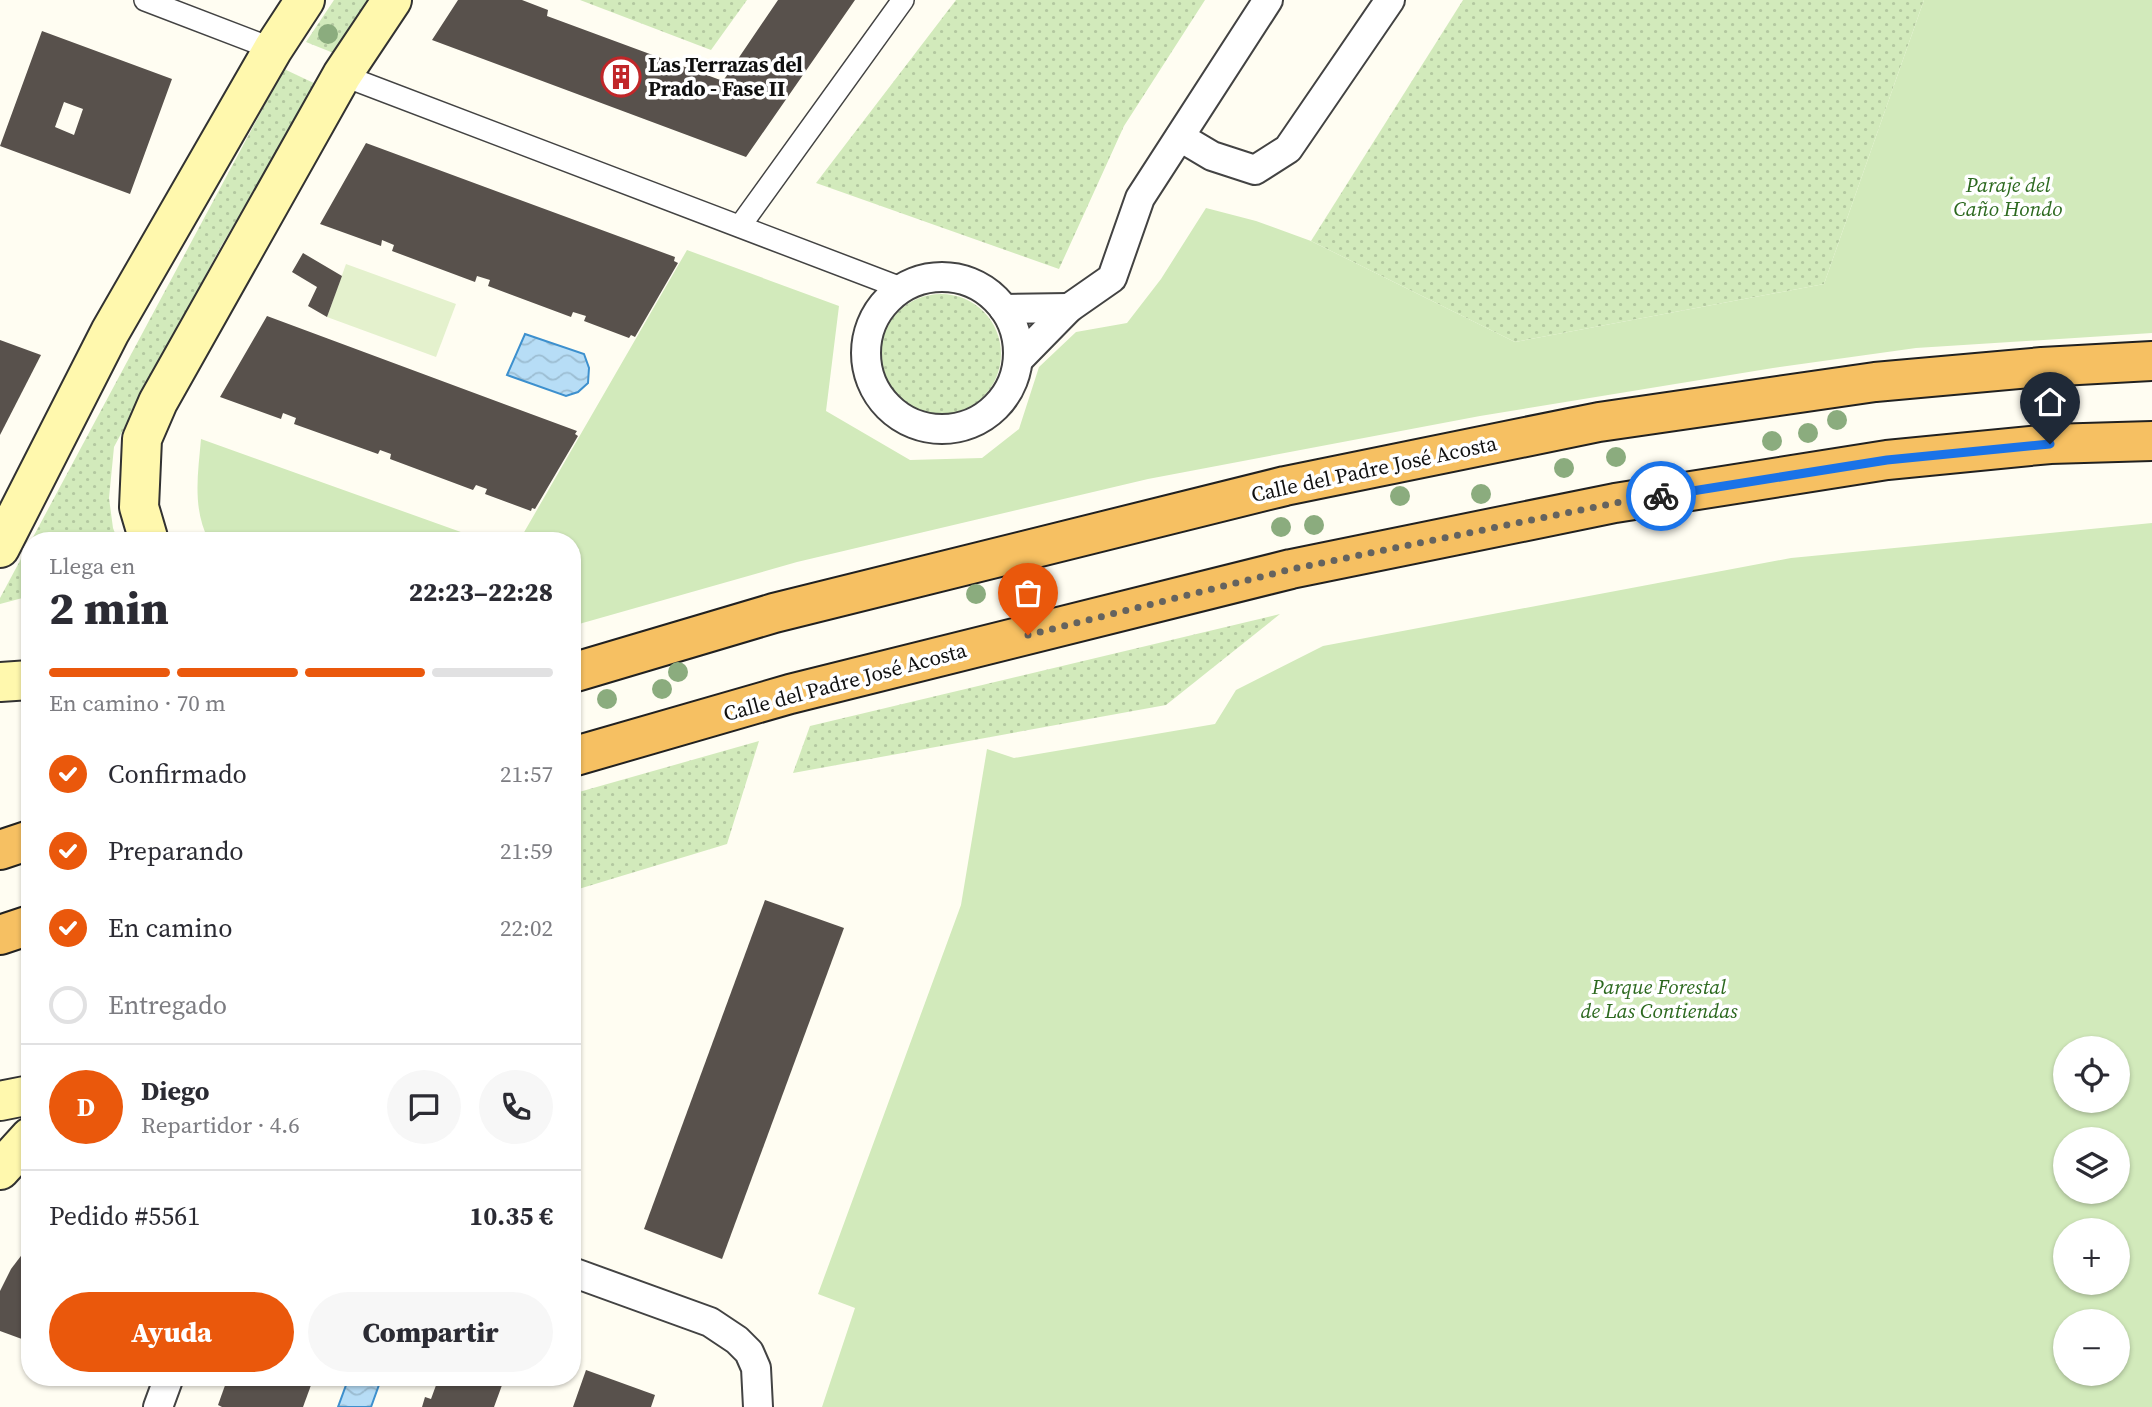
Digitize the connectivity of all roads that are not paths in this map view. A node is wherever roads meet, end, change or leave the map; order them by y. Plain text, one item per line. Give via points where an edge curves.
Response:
1 (145, 0) edge
2 (305, 0) edge
3 (392, 0) edge
4 (902, 0) edge
5 (1268, 0) edge
6 (1390, 0) edge
7 (273, 49) junction
8 (342, 75) junction
9 (1180, 137) junction
10 (740, 226) junction
11 (901, 288) junction
12 (1069, 308) junction
13 (1004, 309) junction
14 (1018, 360) junction
15 (2152, 361) edge
16 (2152, 440) edge
17 (146, 532) edge
18 (0, 548) edge
19 (581, 670) edge
20 (21, 681) edge
21 (0, 682) edge
22 (581, 754) edge
23 (21, 843) edge
24 (0, 850) edge
25 (21, 928) edge
26 (0, 935) edge
27 (21, 1097) edge
28 (0, 1101) edge
29 (21, 1147) edge
30 (0, 1170) edge
31 (581, 1275) edge
32 (166, 1386) edge
33 (159, 1407) edge
34 (758, 1407) edge

1 - 7 street
2 - 7 main road
3 - 8 main road
4 - 10 street
5 - 9 street
6 - 9 street via 1288,149 1255,170 1212,156
7 - 18 main road via 110,332
8 - 10 street
8 - 17 main road via 158,402 142,439 139,507
9 - 12 street via 1140,198 1112,278
10 - 11 street
11 - 13 street via 922,279 967,281 988,292
11 - 14 street via 882,306 869,328 865,353 869,379 882,401 901,418 925,428 951,429 976,422 997,406 1011,385
12 - 13 street
12 - 14 street
13 - 14 street via 1013,324
15 - 19 highway, Calle del Padre José Acosta via 1875,382 1599,422 1285,486 774,613
16 - 22 highway, Calle del Padre José Acosta via 2050,444 1887,460 1615,503 1292,569 790,694
20 - 21 main road
23 - 24 highway
25 - 26 highway
27 - 28 main road
29 - 30 main road
31 - 34 street via 710,1322 737,1340 756,1368
32 - 33 street

